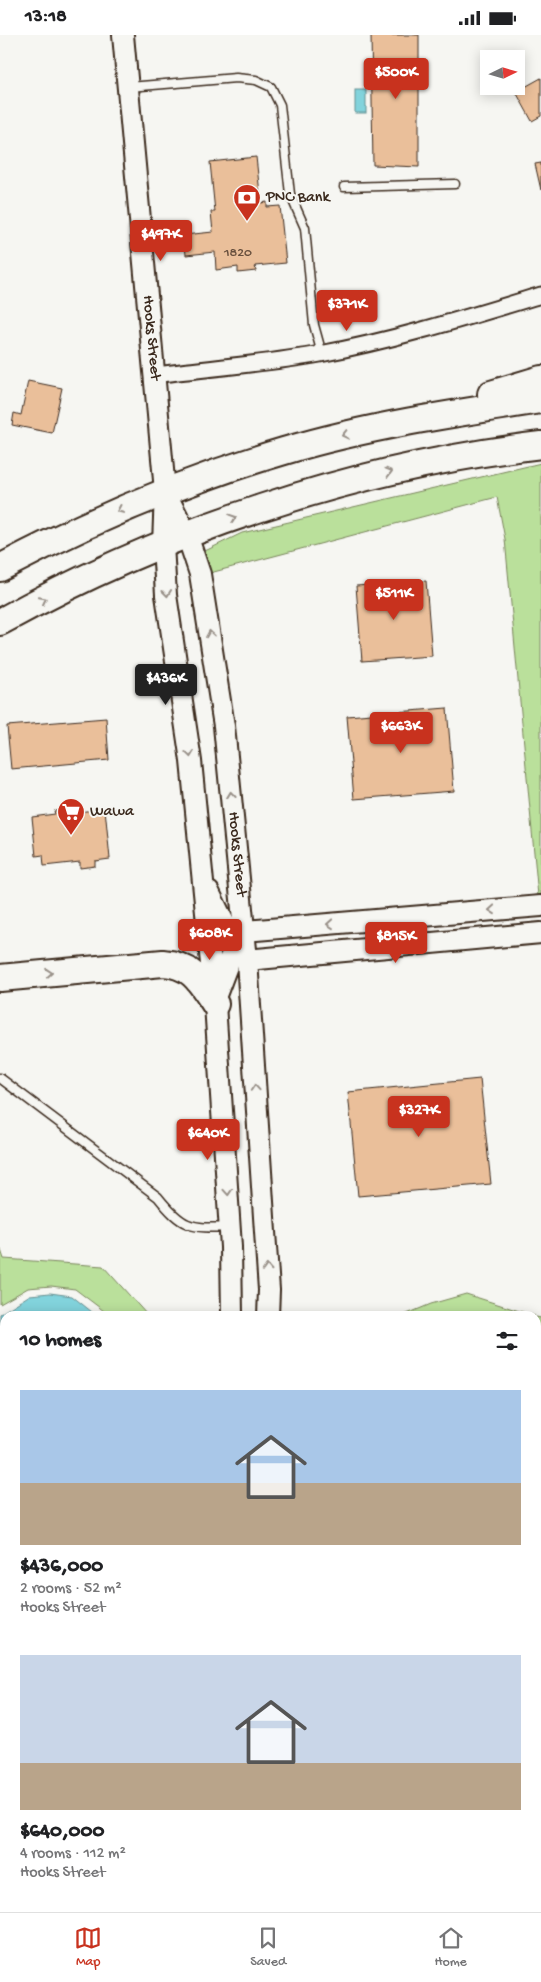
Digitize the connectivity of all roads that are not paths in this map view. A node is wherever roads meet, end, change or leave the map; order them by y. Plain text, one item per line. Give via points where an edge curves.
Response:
1 (123, 35) edge
2 (128, 87) junction
3 (455, 183) dead end
4 (344, 187) dead end
5 (541, 295) edge
6 (322, 353) junction
7 (154, 375) junction
8 (541, 379) edge
9 (541, 400) edge
10 (393, 425) junction
11 (541, 445) edge
12 (165, 491) junction
13 (187, 535) junction
14 (163, 545) junction
15 (0, 568) edge
16 (0, 622) edge
17 (201, 865) junction
18 (541, 906) edge
19 (541, 933) edge
20 (243, 946) junction
21 (0, 978) edge
22 (214, 1004) junction
23 (0, 1078) edge
24 (230, 1227) junction
25 (232, 1311) edge
26 (268, 1311) edge

1 - 2 street, Hooks Street
2 - 6 lane via 236,78 256,80 271,87 280,105 290,194 305,228 314,325
2 - 7 street, Hooks Street
3 - 4 lane
5 - 6 street via 410,333
6 - 7 street
7 - 12 street, Hooks Street
8 - 10 highway
9 - 10 highway
10 -> 12 highway via 284,451
13 -> 11 highway via 279,503 402,469 487,451
12 - 13 street, Hooks Street
12 - 14 street, Hooks Street
12 -> 15 highway via 84,526
13 - 14 highway
20 -> 13 street, Hooks Street via 224,726 200,574
16 -> 14 highway via 89,577
14 -> 17 street, Hooks Street via 166,595 191,761
17 - 20 street via 210,898
17 - 22 street, Hooks Street
18 -> 20 street
19 - 20 street
20 - 22 street via 230,958
26 -> 20 street, Hooks Street
21 -> 22 highway via 175,964 195,976
22 -> 24 street, Hooks Street
23 - 24 lane via 158,1197 185,1225
24 - 25 street, Hooks Street

